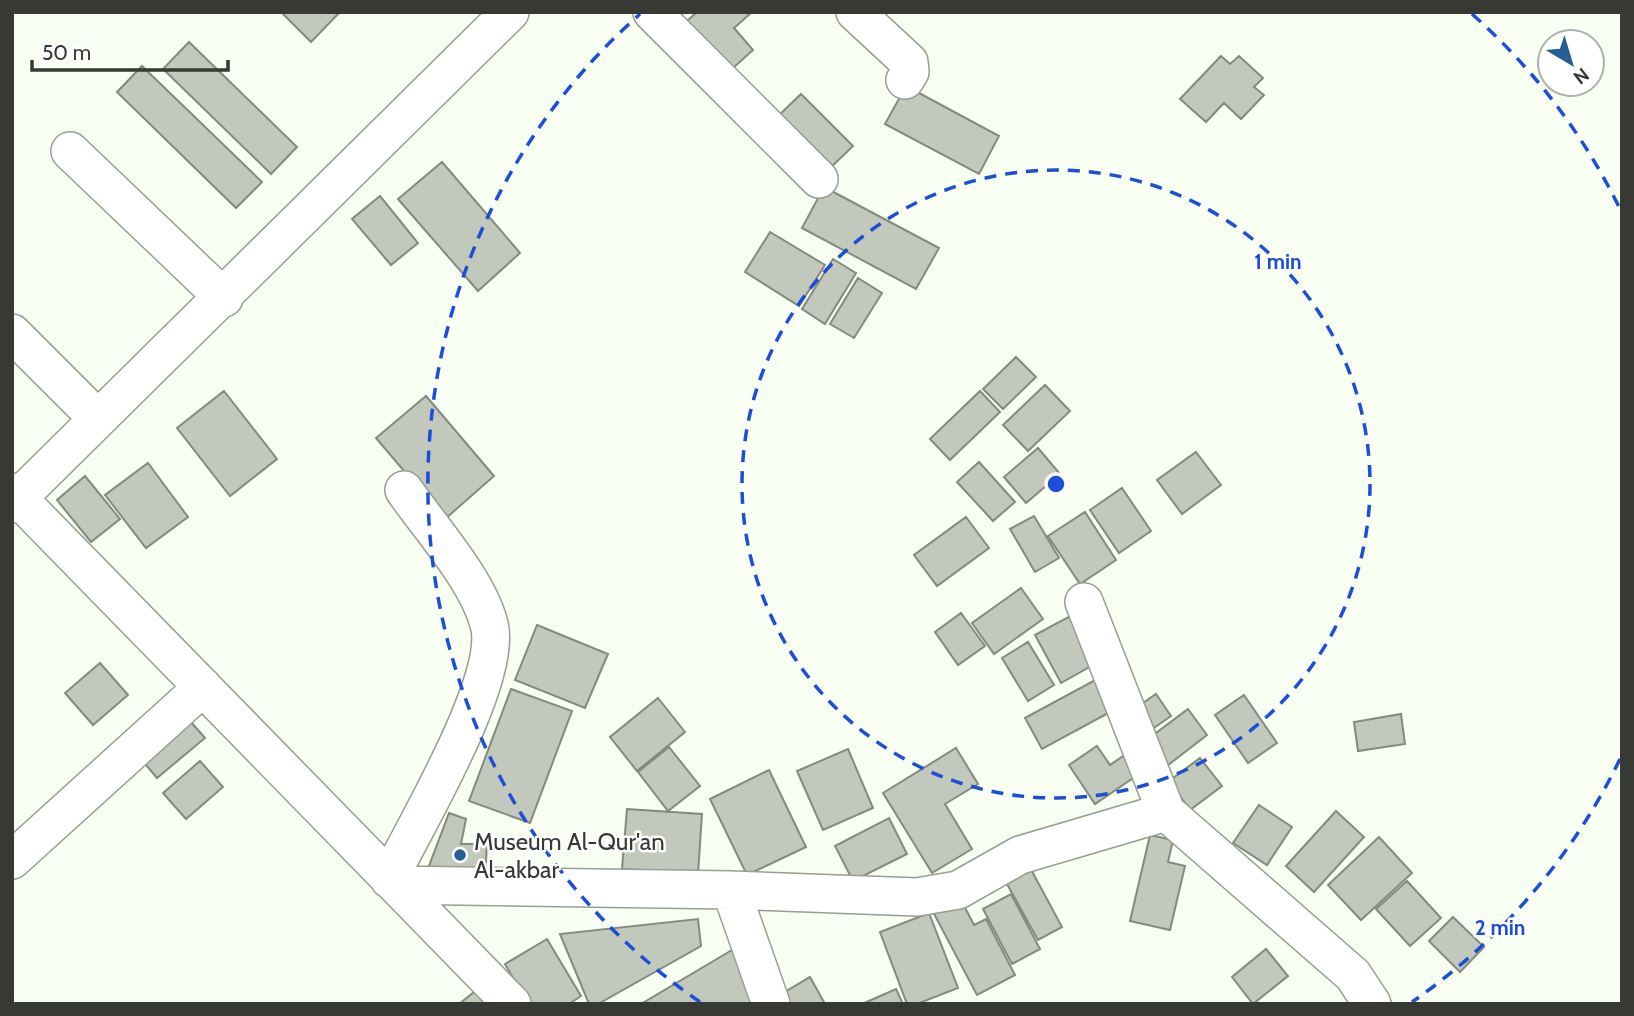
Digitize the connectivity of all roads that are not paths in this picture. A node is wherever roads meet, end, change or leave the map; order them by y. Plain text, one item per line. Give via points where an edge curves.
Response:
1 (510, 12) edge
2 (652, 12) edge
3 (855, 12) edge
4 (905, 80) dead end
5 (70, 151) dead end
6 (819, 179) dead end
7 (224, 298) junction
8 (12, 333) edge
9 (98, 419) junction
10 (404, 490) dead end
11 (14, 498) edge
12 (1084, 602) dead end
13 (202, 687) junction
14 (1166, 812) junction
15 (12, 860) edge
16 (393, 882) junction
17 (731, 890) junction
18 (512, 1004) edge
19 (771, 1004) edge
20 (1372, 1004) edge

1 - 7 street
2 - 6 street
3 - 4 street via 909,62
5 - 7 street
7 - 9 street
8 - 9 street
9 - 11 street
10 - 16 street via 477,595 490,627 486,676
11 - 13 street
12 - 14 street
13 - 15 street
13 - 16 street
14 - 17 street via 1020,855 958,890 937,895
14 - 20 street via 1353,975
16 - 17 street
16 - 18 street
17 - 19 street

